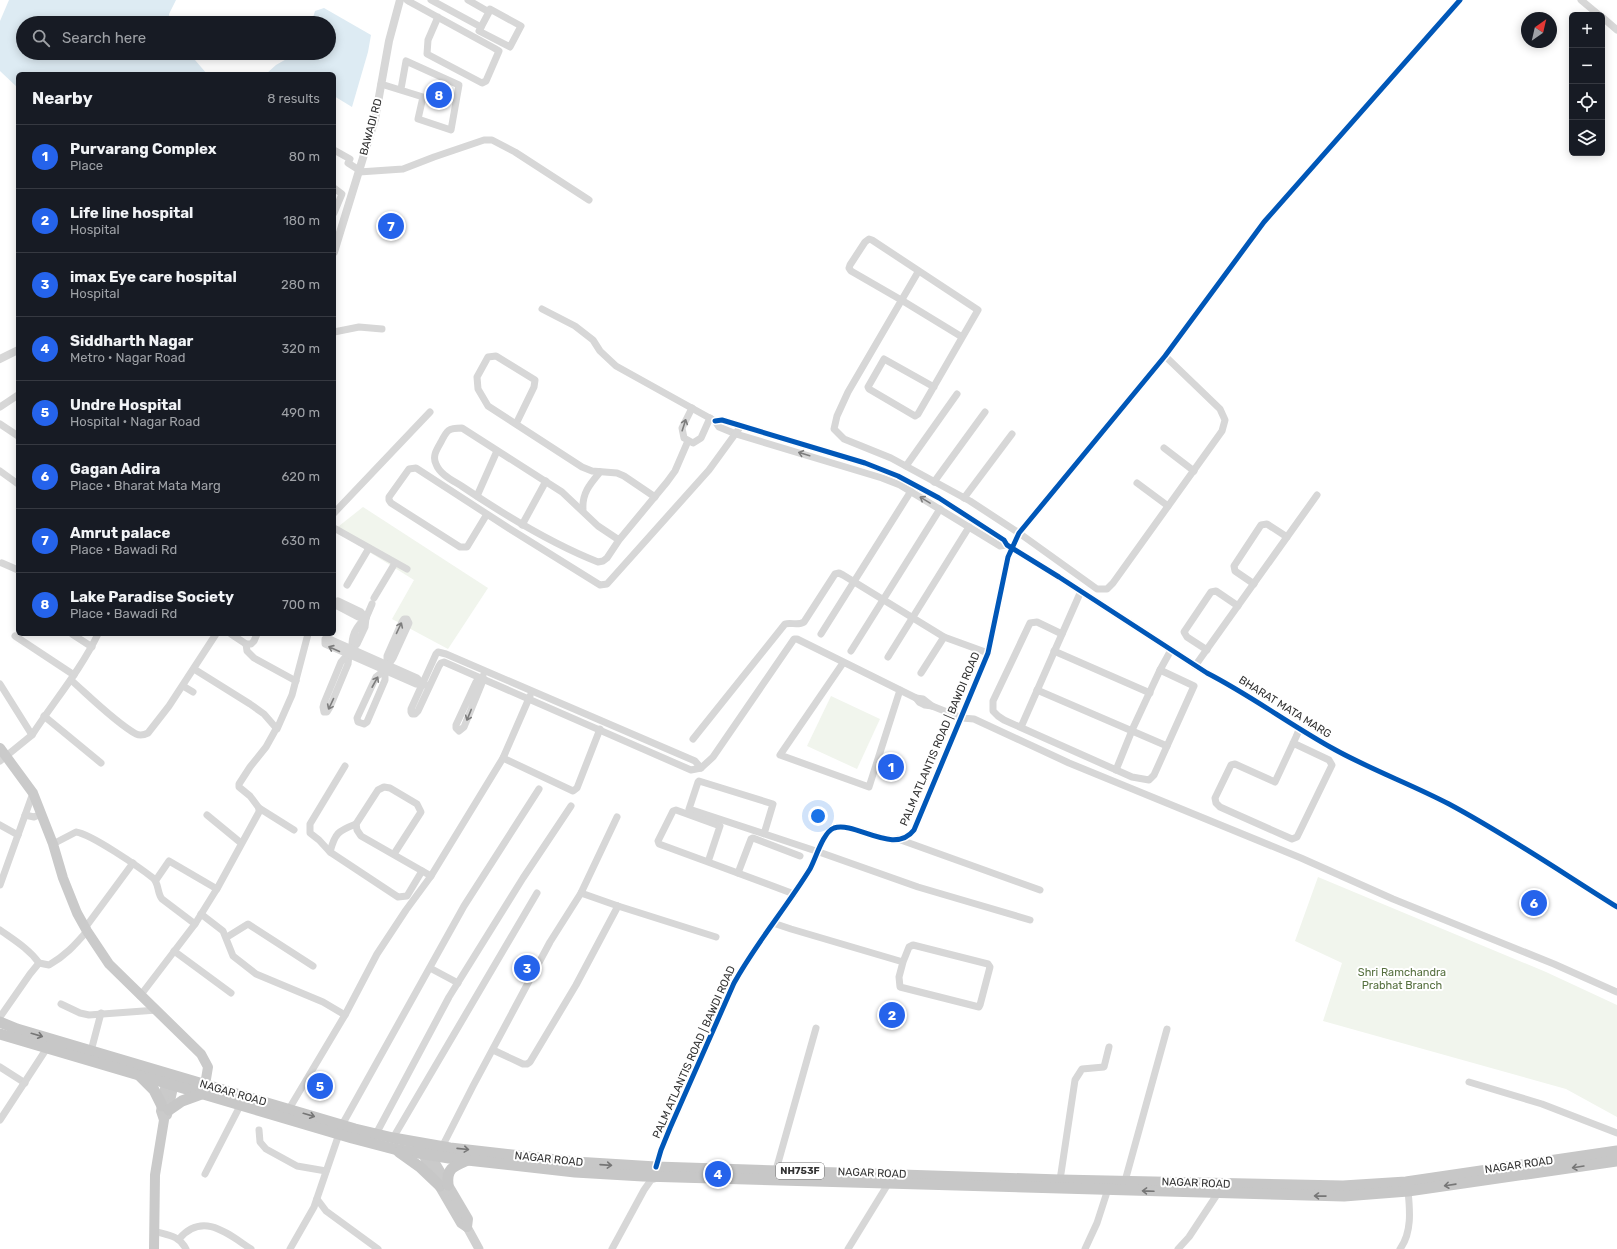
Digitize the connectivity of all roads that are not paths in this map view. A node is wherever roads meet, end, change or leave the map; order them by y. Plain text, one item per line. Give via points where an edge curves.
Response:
1 (400, 0) edge
2 (407, 0) edge
3 (431, 0) edge
4 (468, 0) edge
5 (1460, 0) edge
6 (1581, 0) edge
7 (489, 12) junction
8 (1595, 12) edge
9 (438, 17) junction
10 (1605, 20) edge
11 (481, 27) junction
12 (1617, 30) edge
13 (381, 84) junction
14 (400, 89) junction
15 (336, 151) edge
16 (359, 171) junction
17 (336, 190) edge
18 (589, 200) dead end
19 (336, 208) edge
20 (337, 231) edge
21 (918, 272) junction
22 (903, 300) junction
23 (542, 309) dead end
24 (382, 329) dead end
25 (336, 332) edge
26 (962, 337) junction
27 (16, 351) edge
28 (1165, 356) junction
29 (869, 358) junction
30 (0, 359) edge
31 (880, 365) junction
32 (934, 387) junction
33 (956, 394) dead end
34 (16, 396) edge
35 (0, 407) edge
36 (692, 408) junction
37 (430, 412) dead end
38 (985, 412) dead end
39 (713, 420) junction
40 (0, 424) edge
41 (516, 424) junction
42 (740, 426) junction
43 (736, 434) junction
44 (1012, 434) dead end
45 (16, 435) edge
46 (688, 441) junction
47 (1164, 448) dead end
48 (497, 451) junction
49 (906, 466) junction
50 (0, 471) edge
51 (1194, 471) junction
52 (600, 472) junction
53 (546, 481) junction
54 (934, 482) junction
55 (16, 483) edge
56 (1137, 483) dead end
57 (911, 491) junction
58 (1317, 495) dead end
59 (477, 496) junction
60 (655, 497) junction
61 (964, 498) junction
62 (1168, 506) junction
63 (583, 509) junction
64 (940, 509) junction
65 (336, 511) edge
66 (487, 514) junction
67 (522, 526) junction
68 (969, 527) junction
69 (336, 529) edge
70 (1020, 533) junction
71 (1287, 537) junction
72 (619, 540) junction
73 (1009, 546) junction
74 (369, 548) junction
75 (395, 563) junction
76 (1, 564) edge
77 (16, 569) edge
78 (407, 569) dead end
79 (855, 582) junction
80 (1254, 584) junction
81 (346, 585) dead end
82 (1081, 591) junction
83 (882, 600) junction
84 (1238, 606) junction
85 (913, 617) junction
86 (821, 634) dead end
87 (1062, 634) junction
88 (14, 636) dead end
89 (75, 636) edge
90 (97, 636) edge
91 (215, 636) edge
92 (234, 636) edge
93 (257, 636) edge
94 (307, 636) edge
95 (944, 637) junction
96 (246, 644) junction
97 (92, 647) junction
98 (1054, 650) junction
99 (1171, 650) junction
100 (1207, 650) junction
101 (851, 651) dead end
102 (350, 652) junction
103 (438, 652) junction
104 (988, 653) junction
105 (888, 657) dead end
106 (442, 662) junction
107 (843, 663) junction
108 (1195, 666) junction
109 (386, 668) junction
110 (194, 669) junction
111 (485, 670) junction
112 (1160, 670) junction
113 (921, 673) dead end
114 (73, 678) junction
115 (482, 678) junction
116 (296, 680) junction
117 (0, 684) edge
118 (425, 685) junction
119 (183, 686) junction
120 (900, 690) junction
121 (1037, 690) junction
122 (194, 692) dead end
123 (1150, 693) junction
124 (531, 695) junction
125 (44, 716) junction
126 (962, 718) junction
127 (610, 725) junction
128 (1021, 727) junction
129 (276, 728) junction
130 (1299, 730) junction
131 (603, 731) junction
132 (1132, 731) junction
133 (32, 735) junction
134 (694, 739) dead end
135 (1293, 743) junction
136 (1167, 746) junction
137 (675, 753) junction
138 (2, 755) edge
139 (503, 758) junction
140 (672, 761) junction
141 (101, 763) dead end
142 (345, 766) dead end
143 (701, 768) junction
144 (1116, 770) junction
145 (539, 789) dead end
146 (33, 793) junction
147 (571, 806) dead end
148 (259, 808) junction
149 (41, 814) junction
150 (25, 815) junction
151 (207, 815) dead end
152 (617, 817) dead end
153 (356, 824) junction
154 (0, 825) edge
155 (294, 830) dead end
156 (764, 834) junction
157 (18, 835) junction
158 (898, 839) junction
159 (241, 843) junction
160 (53, 844) junction
161 (330, 852) junction
162 (819, 852) junction
163 (394, 854) junction
164 (800, 856) dead end
165 (708, 862) junction
166 (133, 863) junction
167 (422, 871) junction
168 (738, 873) junction
169 (431, 876) junction
170 (156, 880) junction
171 (0, 885) edge
172 (217, 889) junction
173 (1040, 890) dead end
174 (537, 893) dead end
175 (581, 893) junction
176 (794, 894) junction
177 (618, 906) junction
178 (1617, 907) edge
179 (201, 914) junction
180 (1030, 920) dead end
181 (773, 923) junction
182 (195, 924) junction
183 (86, 929) junction
184 (0, 930) edge
185 (227, 936) junction
186 (716, 937) dead end
187 (174, 951) junction
188 (903, 962) junction
189 (39, 963) junction
190 (313, 966) dead end
191 (430, 968) junction
192 (458, 983) junction
193 (1617, 992) edge
194 (231, 993) dead end
195 (140, 996) junction
196 (62, 1004) dead end
197 (157, 1010) junction
198 (100, 1013) junction
199 (345, 1014) junction
200 (0, 1017) edge
201 (0, 1022) edge
202 (816, 1028) dead end
203 (1167, 1029) dead end
204 (0, 1034) edge
205 (1109, 1046) dead end
206 (47, 1048) junction
207 (493, 1050) junction
208 (91, 1051) junction
209 (0, 1067) edge
210 (140, 1076) junction
211 (171, 1079) junction
212 (1469, 1082) dead end
213 (25, 1083) junction
214 (205, 1089) junction
215 (241, 1104) junction
216 (289, 1109) junction
217 (165, 1112) junction
218 (0, 1120) edge
219 (340, 1129) junction
220 (259, 1130) dead end
221 (1617, 1133) edge
222 (376, 1134) junction
223 (394, 1144) junction
224 (431, 1149) junction
225 (1617, 1151) edge
226 (468, 1160) junction
227 (1617, 1161) edge
228 (776, 1170) junction
229 (326, 1171) junction
230 (659, 1172) junction
231 (205, 1174) dead end
232 (759, 1175) junction
233 (1060, 1180) junction
234 (1125, 1181) junction
235 (888, 1184) junction
236 (444, 1185) junction
237 (1108, 1189) junction
238 (1408, 1191) junction
239 (1218, 1193) junction
240 (317, 1199) junction
241 (467, 1227) joint
242 (154, 1231) junction
243 (180, 1239) junction
244 (154, 1249) edge
245 (186, 1249) edge
246 (251, 1249) edge
247 (290, 1249) edge
248 (378, 1249) edge
249 (479, 1249) edge
250 (612, 1249) edge
251 (848, 1249) edge
252 (1085, 1249) edge
253 (1178, 1249) edge
254 (1400, 1249) edge

1 - 13 street, BAWADI RD
2 - 9 street
3 - 11 street
4 - 7 street
5 - 28 street, PALM ATLANTIS ROAD | BAWDI ROAD via 1264,222
6 - 8 street
7 - 11 street
7 - 11 street via 490,9 521,26 510,46 479,31
9 - 9 street via 498,51 486,81 482,83 427,54 428,40
10 - 12 street
13 - 14 street
13 - 16 street, BAWADI RD via 375,119
14 - 14 street via 424,97 418,119 450,130 459,85 406,61
15 - 16 street via 350,159 348,163
16 - 18 street via 404,169 434,156 484,140 492,140 516,152
16 - 20 street, BAWADI RD
17 - 19 street via 342,194
21 - 22 street
21 - 22 street via 869,239 850,265 851,271
21 - 26 street via 978,310
22 - 26 street
22 - 29 street
23 - 36 street via 575,326 593,340 600,351 616,366
24 - 25 street via 359,327
26 - 32 street
27 - 30 street
28 - 51 street via 1220,408 1225,420 1222,431
28 - 70 street, PALM ATLANTIS ROAD | BAWDI ROAD
29 - 31 street
29 - 49 street via 845,398 834,429 844,439
31 - 32 street via 884,359
31 - 32 street via 868,387 911,415 918,414
33 - 49 street
34 - 35 street
36 - 39 street
46 -> 36 street via 684,438 682,428
37 - 65 street
38 - 54 street
39 - 42 street
39 - 43 street via 719,427
39 - 46 street via 701,438 694,442
40 - 45 street
41 - 41 street via 535,380 496,356 488,357 477,377 478,389 488,406
41 - 52 street via 582,467
42 - 43 street
42 - 73 street via 865,463 898,476 939,498 999,536
57 -> 43 street via 882,478
43 - 66 street via 695,487 607,584 600,585
44 - 61 street
46 - 60 street via 675,471
47 - 51 street
48 - 53 street
48 - 59 street
48 - 59 street via 462,428 452,428 447,431 434,453 435,464 441,472
49 - 54 street
50 - 55 street
51 - 62 street
52 - 60 street via 624,476
52 - 63 street via 582,500
53 - 63 street
53 - 67 street
54 - 61 street
56 - 62 street
64 -> 57 street
57 - 79 street
58 - 71 street
59 - 67 street
60 - 72 street
61 - 70 street
62 - 70 street via 1107,589 1098,589
63 - 72 street via 598,526
64 - 68 street
64 - 83 street
66 - 66 street via 464,548 389,500 408,469 416,468
67 - 72 street via 598,562 607,558
68 - 73 street via 1000,546
68 - 85 street
69 - 74 street
70 - 73 street, PALM ATLANTIS ROAD | BAWDI ROAD
71 - 80 street
71 - 80 street via 1267,524 1262,525 1234,566 1235,571
73 - 82 street, BHARAT MATA MARG
73 - 104 street, PALM ATLANTIS ROAD | BAWDI ROAD
74 - 75 street
74 - 81 street
75 - 78 street
75 - 102 street via 366,618 358,625 351,640
76 - 77 street
79 - 83 street
79 - 86 street
79 - 134 street via 843,575 835,574 804,622 785,624
80 - 84 street
82 - 87 street
82 - 99 street, BHARAT MATA MARG
83 - 85 street
83 - 101 street
84 - 100 street
84 - 100 street via 1216,591 1211,592 1184,632 1187,637
85 - 95 street
85 - 105 street
87 - 98 street
87 - 128 street via 1036,622 1030,623 993,701 993,711 998,716
88 - 114 street
89 - 97 street
90 - 97 street
91 - 110 street
92 - 96 street
93 - 96 street via 251,644
94 - 116 street
95 - 104 street
95 - 113 street
96 - 116 street via 247,651 254,658
97 - 114 street
98 - 121 street
98 - 123 street
99 - 108 street, BHARAT MATA MARG
99 - 112 street
100 - 108 street
102 -> 102 street via 348,664 330,707 324,712 324,703 341,662
102 - 109 street
103 - 106 street
103 - 111 street
103 - 118 street
104 - 126 street, PALM ATLANTIS ROAD | BAWDI ROAD
106 - 115 street
106 - 118 street
107 - 120 street
107 - 120 street via 780,755 869,787
107 - 143 street via 794,639 713,757
108 - 130 street, BHARAT MATA MARG via 1232,686
109 -> 109 street via 386,656 402,622 407,619 409,624
109 -> 109 street via 385,680 367,722 358,722 357,718 376,677
109 - 118 street via 416,684
110 - 119 street
110 - 129 street via 264,714
111 - 115 street
111 - 124 street
112 - 123 street
112 - 136 street via 1194,686
114 - 119 street via 119,721 137,734 143,735 148,733
114 - 125 street
115 -> 115 street via 464,727 459,731 456,724 476,682
115 - 124 street
116 - 129 street via 278,729
117 - 133 street
119 - 122 street
120 - 126 street
121 - 128 street
121 - 132 street
123 - 132 street
124 - 127 street
124 - 131 street
124 - 139 street
125 - 133 street
125 - 141 street
126 - 158 street, PALM ATLANTIS ROAD | BAWDI ROAD via 914,830 909,836
126 - 193 street via 974,719 1069,762
127 - 131 street
127 - 137 street
128 - 144 street
129 - 148 street via 266,747 239,784
130 - 135 street
130 - 178 street, BHARAT MATA MARG via 1472,817
131 - 139 street via 577,788 573,791
131 - 140 street
132 - 136 street
132 - 144 street
133 - 138 street
135 - 135 street via 1329,760 1332,765 1295,839 1216,803 1215,798 1231,765 1235,764 1275,782
136 - 144 street via 1154,775 1149,780 1132,777
137 - 140 street
137 - 143 street via 695,762
138 - 146 main road
139 - 169 street
140 - 143 street via 691,770
142 - 161 street via 310,824 310,834
145 - 191 street via 464,906
146 - 149 main road
146 - 150 street
147 - 192 street
148 - 155 street
148 - 159 street
149 - 150 street via 34,817
149 - 160 main road
150 - 157 street
151 - 159 street
152 - 175 street
153 - 161 street via 340,830
153 - 163 street via 360,836
153 - 163 street via 378,790 384,787 416,804 421,812
154 - 157 street
156 - 156 street via 773,804 698,782 689,809
156 - 162 street
157 - 171 street
158 - 162 street, PALM ATLANTIS ROAD | BAWDI ROAD via 870,836 842,827 833,828 826,834
158 - 173 street
159 - 172 street
160 - 166 street via 76,832 81,833
160 - 183 main road via 77,913
161 - 167 street via 398,897 407,896
162 - 176 street, PALM ATLANTIS ROAD | BAWDI ROAD
162 - 180 street
163 - 167 street
164 - 168 street via 753,838
165 - 165 street via 658,844 672,810 720,826
165 - 168 street
166 - 170 street
166 - 183 street
167 - 169 street
168 - 176 street
169 - 199 street via 377,954
170 - 172 street via 169,861
170 - 182 street via 158,895
172 - 179 street
174 - 223 street via 408,1110
175 - 177 street
175 - 207 street via 550,942
176 - 181 street, PALM ATLANTIS ROAD | BAWDI ROAD
177 - 186 street
177 - 207 street via 576,985 530,1062 519,1063
179 - 182 street
179 - 185 street
181 - 188 street
181 - 230 street, PALM ATLANTIS ROAD | BAWDI ROAD via 746,960 734,983 672,1122 661,1150
182 - 187 street
183 - 189 street via 60,959 49,965
183 - 195 main road via 109,964
184 - 189 street via 34,955
185 - 190 street via 248,924
185 - 199 street via 233,956 256,974 324,1002
187 - 194 street
187 - 195 street
188 - 188 street via 909,947 913,945 988,964 990,967 980,1006 900,987 899,977
189 - 200 street
191 - 192 street
191 - 219 street
192 - 222 street
195 - 197 main road
196 - 198 street via 80,1013
197 - 198 street
197 - 214 main road via 201,1054 208,1067
198 - 208 street
199 - 216 street
201 -> 208 highway, NAGAR ROAD / NH753F
202 - 228 street
203 - 234 street
204 - 206 highway, NAGAR ROAD / NH753F
205 - 233 street via 1104,1067 1082,1069 1076,1080
206 - 210 highway, NAGAR ROAD / NH753F
206 - 213 street
207 - 224 street via 473,1086
208 - 211 highway, NAGAR ROAD / NH753F
209 - 213 street
210 - 211 highway, NAGAR ROAD / NH753F
210 - 217 highway via 154,1090
211 - 214 highway, NAGAR ROAD / NH753F
211 - 217 main road
212 - 221 street via 1562,1111
213 - 218 street
214 - 215 highway, NAGAR ROAD / NH753F
214 - 216 highway, NAGAR ROAD / NH753F
214 - 217 highway
215 - 219 highway, NAGAR ROAD / NH753F
215 - 231 street
216 -> 219 highway, NAGAR ROAD / NH753F
217 - 242 main road via 154,1175
219 - 222 highway, NAGAR ROAD / NH753F
219 - 223 highway, NAGAR ROAD / NH753F
219 - 229 street
220 - 229 street via 260,1142 266,1149 297,1166
222 - 223 highway, NAGAR ROAD / NH753F
223 - 224 highway, NAGAR ROAD / NH753F
223 - 236 highway
224 - 226 highway, NAGAR ROAD / NH753F
224 -> 230 highway, NAGAR ROAD / NH753F
224 - 236 main road
225 - 234 highway, NAGAR ROAD / NH753F via 1406,1182 1350,1186
226 - 230 highway, NAGAR ROAD / NH753F via 575,1172
226 - 236 highway via 451,1168
227 -> 238 highway, NAGAR ROAD / NH753F
228 - 232 highway, NAGAR ROAD / NH753F
228 - 233 highway, NAGAR ROAD / NH753F
229 - 240 street
230 - 232 highway, NAGAR ROAD / NH753F
230 - 250 street via 644,1190
232 - 235 highway, NAGAR ROAD / NH753F
233 - 234 highway, NAGAR ROAD / NH753F
235 - 237 highway, NAGAR ROAD / NH753F
235 - 251 street
236 - 241 main road via 461,1223
239 -> 237 highway, NAGAR ROAD / NH753F
237 - 252 street
238 -> 239 highway, NAGAR ROAD / NH753F via 1344,1196
238 - 254 street via 1410,1214 1406,1242
239 - 253 street
240 - 247 street
240 - 248 street via 326,1211
241 - 249 main road
242 - 243 street
242 - 244 main road
243 - 245 street
243 - 246 street via 185,1232 213,1226

